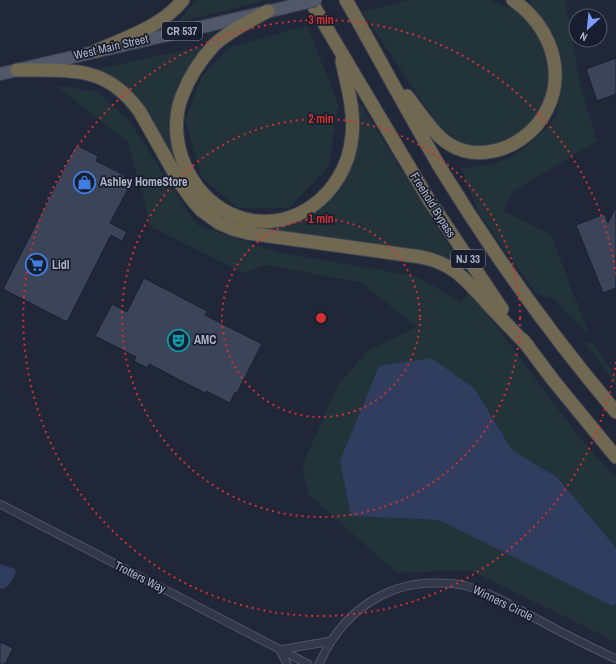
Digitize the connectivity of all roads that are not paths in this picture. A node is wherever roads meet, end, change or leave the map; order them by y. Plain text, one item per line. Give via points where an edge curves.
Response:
1 (183, 0) edge
2 (310, 0) edge
3 (316, 0) edge
4 (346, 0) edge
5 (513, 0) edge
6 (268, 11) junction
7 (339, 48) junction
8 (96, 51) junction
9 (17, 70) junction
10 (385, 70) junction
11 (0, 74) edge
12 (528, 346) junction
13 (616, 412) edge
14 (616, 457) edge
15 (0, 504) edge
16 (331, 641) junction
17 (280, 650) junction
18 (616, 659) edge
19 (287, 664) edge
20 (308, 664) edge
21 (319, 664) edge

1 - 8 highway via 159,22
2 - 7 highway, Freehold Bypass / NJ 33
3 - 6 main road, West Main Street / CR 537, bridge
4 - 10 highway, NJ 33
5 - 10 highway via 541,27 551,46 556,68 554,91 546,112 532,130 513,144 480,153 461,150 448,144 435,132
6 - 7 highway via 234,30 214,45 188,83 178,110 177,138 185,166 204,195 226,212 258,222 286,219 309,209 337,180 348,157 353,127 349,92
6 - 8 main road, West Main Street / CR 537
7 - 12 highway, Freehold Bypass / NJ 33 via 429,200
8 - 9 main road, West Main Street / CR 537
9 - 11 main road, West Main Street / CR 537
9 - 12 highway via 87,72 123,91 140,112 186,193 201,210 219,222 248,233 421,257 443,264 466,279
10 - 13 highway, NJ 33 via 439,164 495,251 535,308
12 - 14 highway, Freehold Bypass / NJ 33
15 - 17 street, Trotters Way
16 - 17 street
16 - 18 street, Winners Circle via 363,606 386,593 413,585 453,583 494,596
16 - 21 street, Winners Circle
17 - 19 street
17 - 20 street, Trotters Way

